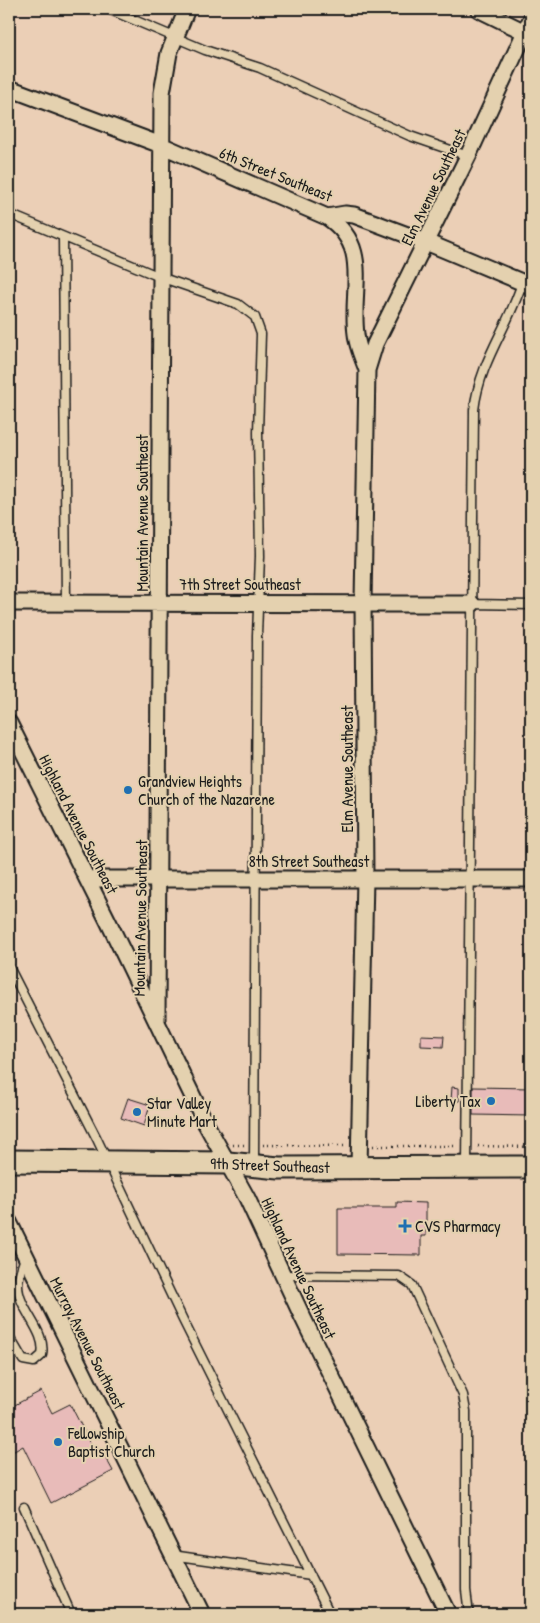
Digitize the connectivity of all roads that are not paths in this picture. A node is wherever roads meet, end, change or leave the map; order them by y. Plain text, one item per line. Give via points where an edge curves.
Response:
1 (108, 9) edge
2 (187, 9) edge
3 (478, 9) edge
4 (528, 26) edge
5 (176, 36) junction
6 (9, 88) edge
7 (162, 145) junction
8 (468, 156) junction
9 (9, 214) edge
10 (326, 217) junction
11 (63, 237) junction
12 (426, 242) junction
13 (160, 277) junction
14 (527, 285) edge
15 (367, 370) junction
16 (66, 602) junction
17 (159, 602) junction
18 (258, 602) junction
19 (364, 602) junction
20 (9, 603) edge
21 (472, 604) junction
22 (531, 604) edge
23 (9, 723) edge
24 (158, 878) junction
25 (364, 878) junction
26 (87, 879) junction
27 (470, 879) junction
28 (531, 879) edge
29 (257, 880) junction
30 (9, 967) edge
31 (157, 1021) junction
32 (9, 1161) edge
33 (107, 1161) junction
34 (228, 1163) junction
35 (254, 1165) junction
36 (359, 1167) junction
37 (467, 1167) junction
38 (531, 1167) edge
39 (9, 1222) edge
40 (25, 1256) junction
41 (283, 1276) junction
42 (9, 1336) edge
43 (24, 1507) dead end
44 (172, 1554) junction
45 (311, 1575) junction
46 (71, 1614) edge
47 (202, 1614) edge
48 (330, 1614) edge
49 (448, 1614) edge
50 (469, 1614) edge

1 - 5 lane
2 - 5 street, Mountain Avenue Southeast
3 - 4 street
4 - 8 street, Elm Avenue Southeast
5 - 7 street, Mountain Avenue Southeast via 164,73
5 - 8 lane via 277,76 410,136
6 - 7 street, 6th Street Southeast
7 - 10 street, 6th Street Southeast
7 - 13 street, Mountain Avenue Southeast
8 - 12 street, Elm Avenue Southeast
9 - 11 lane
10 - 12 street, 6th Street Southeast via 354,215
10 - 15 street, Elm Avenue Southeast via 346,233 355,253 356,332
11 - 13 lane
11 - 16 lane
12 - 14 street, 6th Street Southeast
12 - 15 street, Elm Avenue Southeast via 375,344
13 - 17 street, Mountain Avenue Southeast
13 - 18 lane via 238,304 255,317 259,325
14 - 21 lane via 482,371 476,392
15 - 19 street, Elm Avenue Southeast
16 - 17 street, 7th Street Southeast
16 - 20 street, 7th Street Southeast
17 - 18 street, 7th Street Southeast
17 - 24 street, Mountain Avenue Southeast
18 - 19 street, 7th Street Southeast
18 - 29 lane
19 - 21 street, 7th Street Southeast
19 - 25 street, Elm Avenue Southeast
21 - 22 lane
21 - 27 lane
23 - 26 street, Highland Avenue Southeast
24 - 26 street, 8th Street Southeast
24 - 29 street, 8th Street Southeast
24 - 31 street, Mountain Avenue Southeast
25 - 27 street, 8th Street Southeast
25 - 29 street, 8th Street Southeast
25 - 36 street, Elm Avenue Southeast
26 - 31 street, Highland Avenue Southeast
27 - 28 street, 8th Street Southeast
27 - 37 lane
29 - 35 lane
30 - 33 lane
31 - 34 street, Highland Avenue Southeast
32 - 33 street, 9th Street Southeast
33 - 34 street, 9th Street Southeast
33 - 45 lane
34 - 35 street, 9th Street Southeast
34 - 41 street, Highland Avenue Southeast
35 - 36 street, 9th Street Southeast via 279,1168
36 - 37 street, 9th Street Southeast
37 - 38 street, 9th Street Southeast
39 - 40 street, Murray Avenue Southeast
40 - 42 lane via 18,1285 43,1344 42,1355 34,1362 23,1360
40 - 44 street, Murray Avenue Southeast
41 - 49 street, Highland Avenue Southeast
41 - 50 lane via 399,1276 412,1285 463,1395 466,1410 466,1590
43 - 46 lane
44 - 45 lane
44 - 47 street, Murray Avenue Southeast
45 - 48 lane

